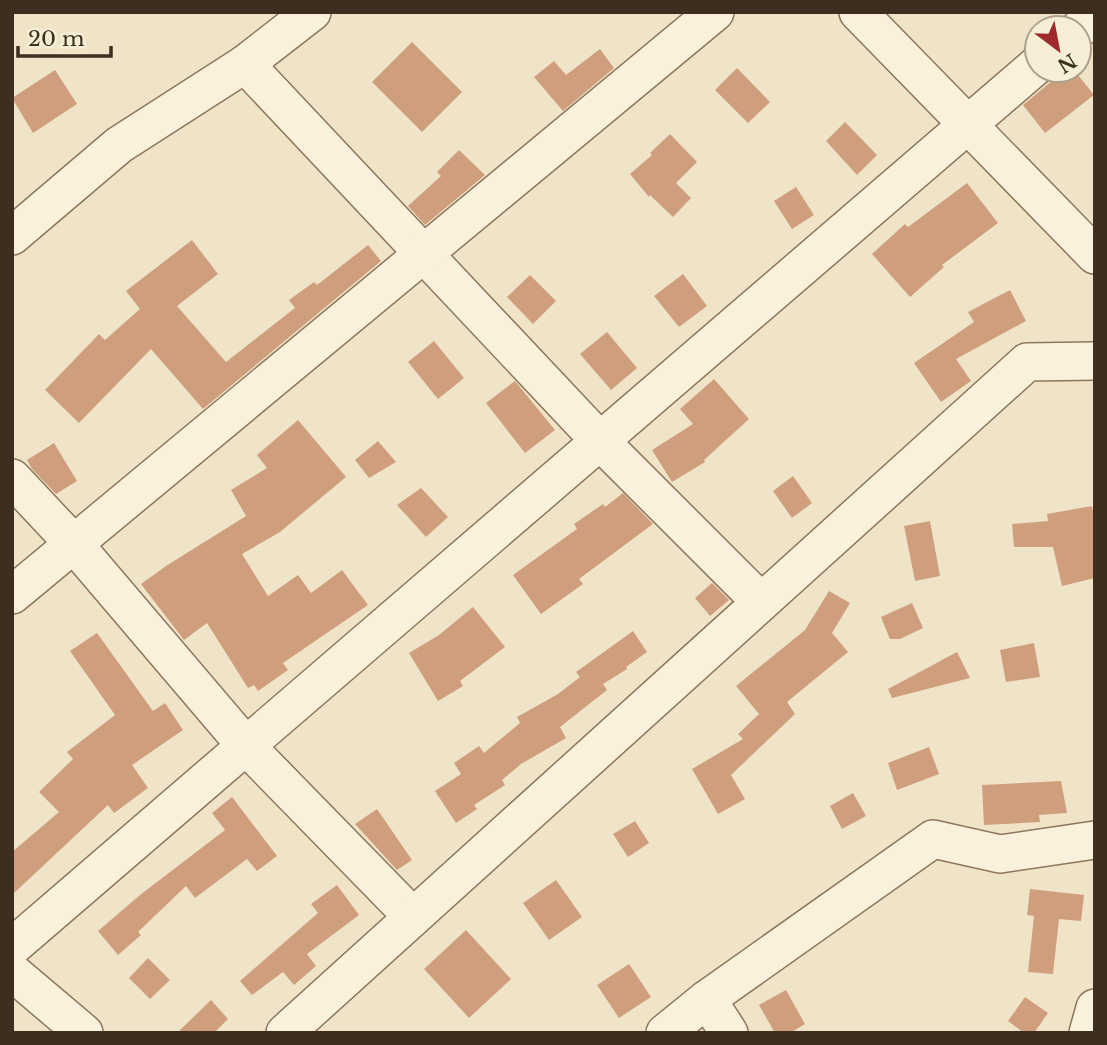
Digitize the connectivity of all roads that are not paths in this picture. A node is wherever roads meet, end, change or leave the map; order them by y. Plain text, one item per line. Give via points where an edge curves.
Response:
1 (312, 12) edge
2 (715, 12) edge
3 (858, 12) edge
4 (245, 64) junction
5 (1023, 77) edge
6 (968, 125) junction
7 (12, 236) edge
8 (424, 253) junction
9 (1095, 255) edge
10 (1095, 361) edge
11 (600, 441) junction
12 (12, 478) edge
13 (74, 544) junction
14 (12, 595) edge
15 (761, 602) junction
16 (246, 746) junction
17 (1095, 840) edge
18 (412, 918) junction
19 (12, 947) edge
20 (12, 972) edge
21 (707, 999) junction
22 (1095, 1008) edge
23 (84, 1033) edge
24 (285, 1033) edge
25 (665, 1033) edge
26 (729, 1033) edge
27 (1088, 1033) edge

1 - 4 street
2 - 8 street
3 - 6 street
4 - 7 street via 119,145
4 - 8 street
5 - 6 street
6 - 9 street
6 - 11 street
8 - 11 street
8 - 13 street
10 - 15 street via 1027,362
11 - 15 street
11 - 16 street
12 - 13 street
13 - 14 street
13 - 16 street
15 - 18 street
16 - 18 street
16 - 19 street
17 - 21 street via 1000,854 933,839
18 - 24 street
20 - 23 street
21 - 25 street
21 - 26 street
22 - 27 street

